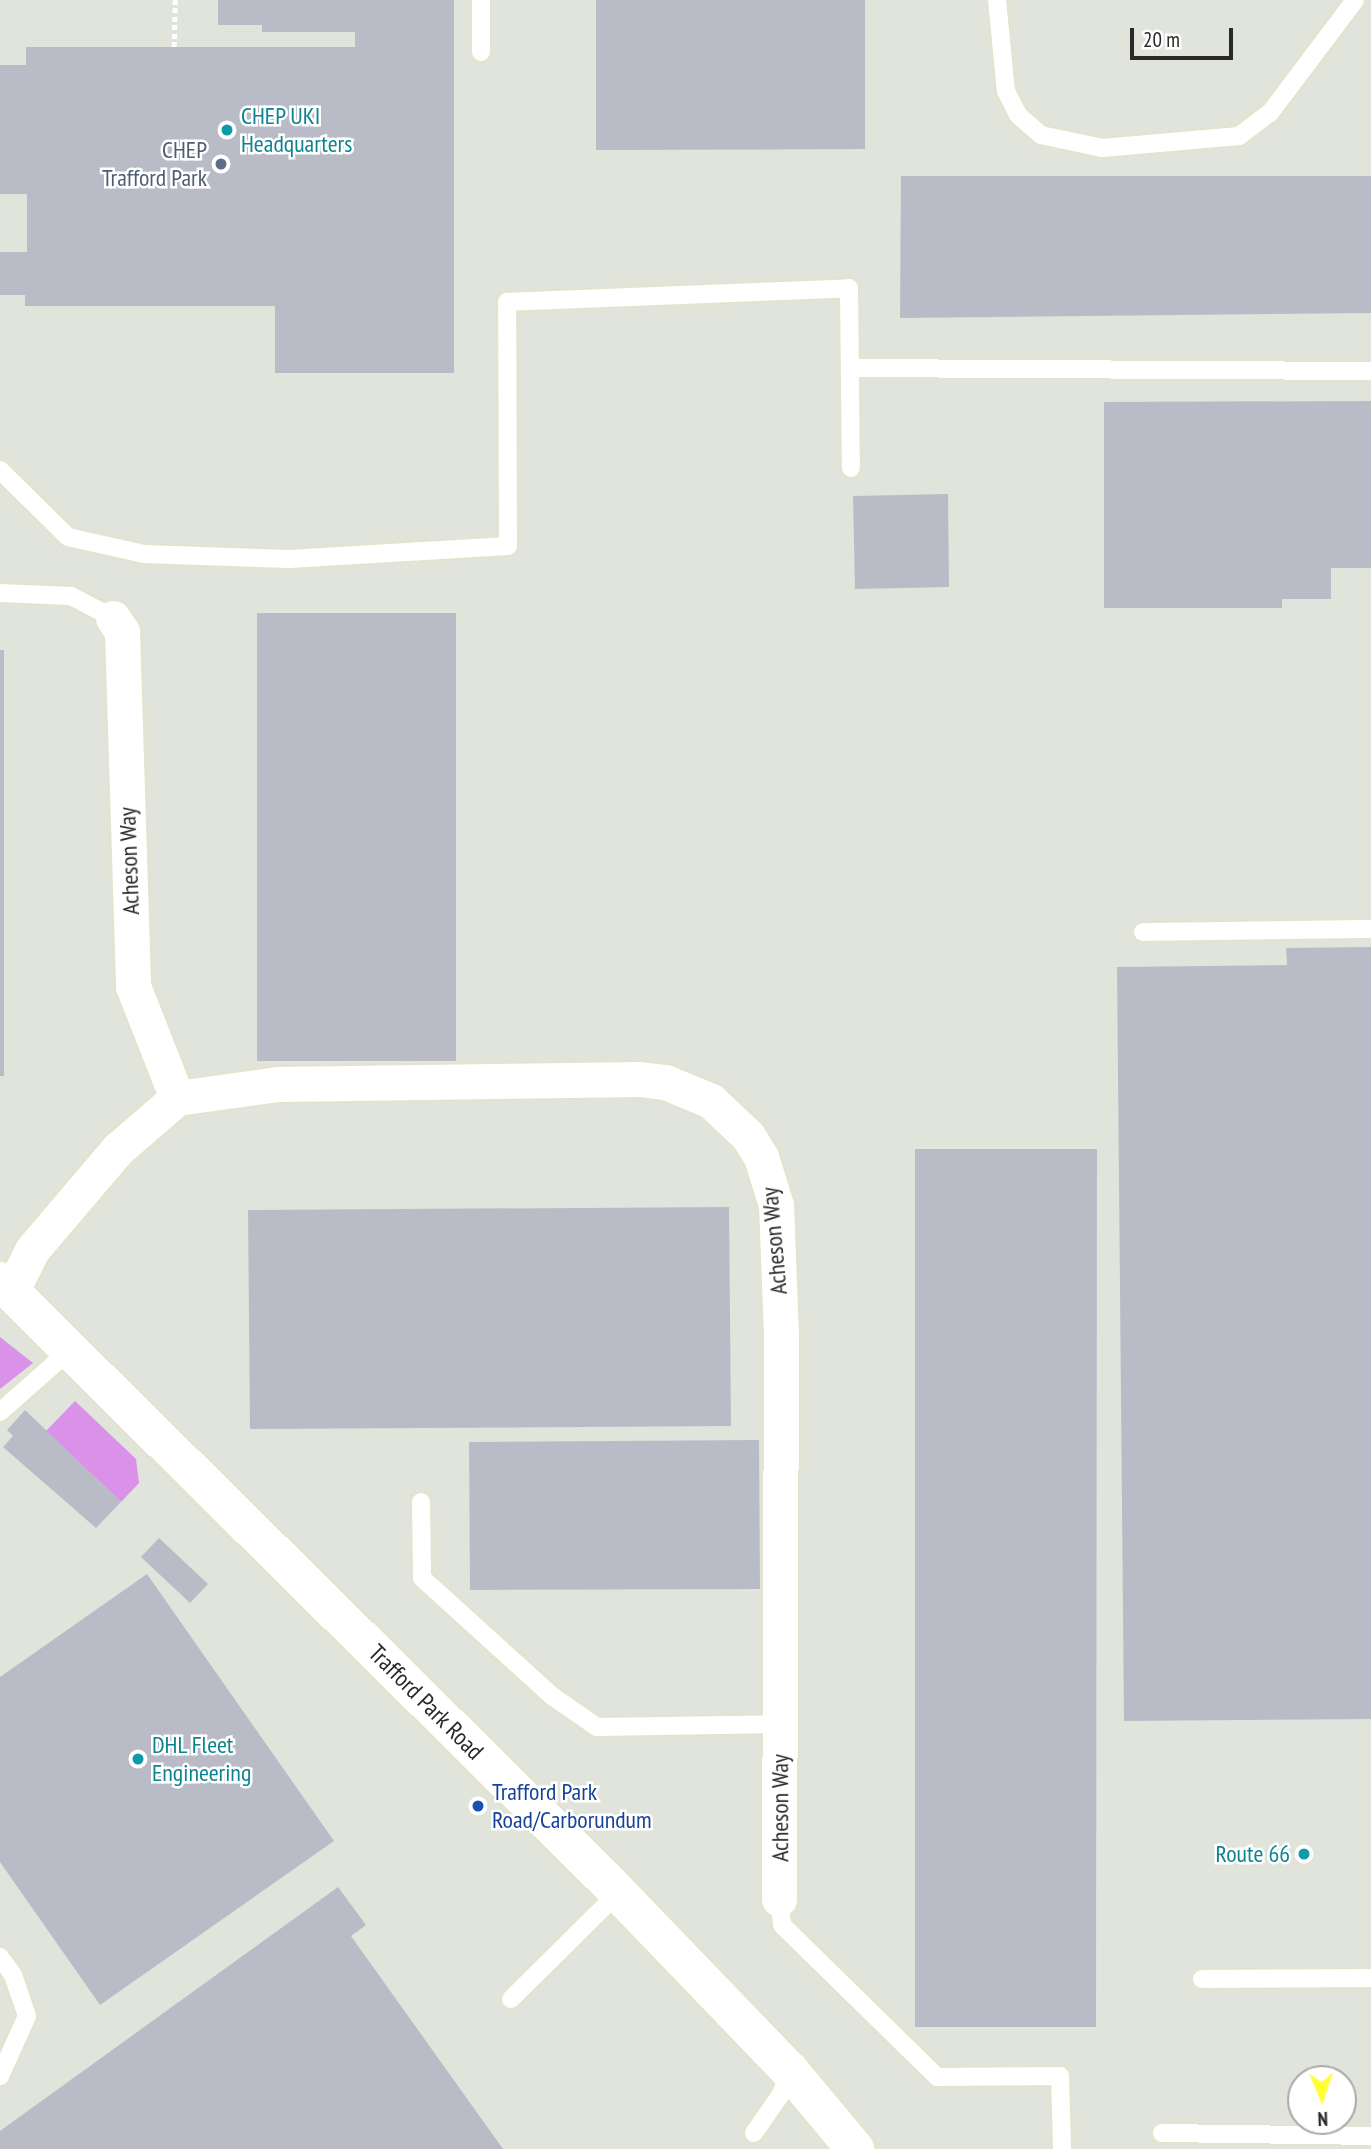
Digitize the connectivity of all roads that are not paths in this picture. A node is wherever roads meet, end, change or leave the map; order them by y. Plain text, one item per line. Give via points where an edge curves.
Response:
1 (481, 0) edge
2 (997, 0) edge
3 (1355, 0) edge
4 (481, 52) dead end
5 (850, 368) junction
6 (1371, 371) edge
7 (851, 468) dead end
8 (0, 470) edge
9 (0, 593) edge
10 (113, 618) joint
11 (1371, 929) edge
12 (1143, 932) dead end
13 (177, 1098) junction
14 (6, 1287) edge
15 (70, 1350) junction
16 (0, 1412) edge
17 (421, 1502) dead end
18 (780, 1724) junction
19 (618, 1893) junction
20 (779, 1899) joint
21 (0, 1957) edge
22 (1371, 1978) edge
23 (1202, 1979) dead end
24 (511, 1999) dead end
25 (790, 2071) junction
26 (0, 2076) edge
27 (754, 2133) dead end
28 (1162, 2133) dead end
29 (1371, 2136) edge
30 (844, 2144) edge
31 (1062, 2149) edge

1 - 4 lane
2 - 3 lane via 1006,91 1018,115 1041,135 1102,148 1239,136 1270,113
5 - 6 lane
5 - 7 lane
5 - 8 lane via 849,288 507,302 508,546 289,559 144,554 68,537
9 - 10 lane via 71,596
10 - 13 street, Acheson Way via 122,632 134,986
11 - 12 lane
13 - 14 street via 109,1159
13 - 18 street, Acheson Way via 278,1084 640,1079 689,1090 731,1117 761,1157 776,1205 781,1334
14 - 15 street, Trafford Park Road
15 - 16 lane
15 - 19 street, Trafford Park Road
17 - 18 lane via 422,1578 552,1696 597,1727
18 - 20 street, Acheson Way
19 - 24 lane
19 - 25 street, Trafford Park Road
20 - 31 lane via 782,1925 937,2077 1060,2076
21 - 26 lane via 13,1975 27,2016
22 - 23 lane
25 - 27 lane via 781,2094
25 - 30 street, Trafford Park Road
28 - 29 lane

